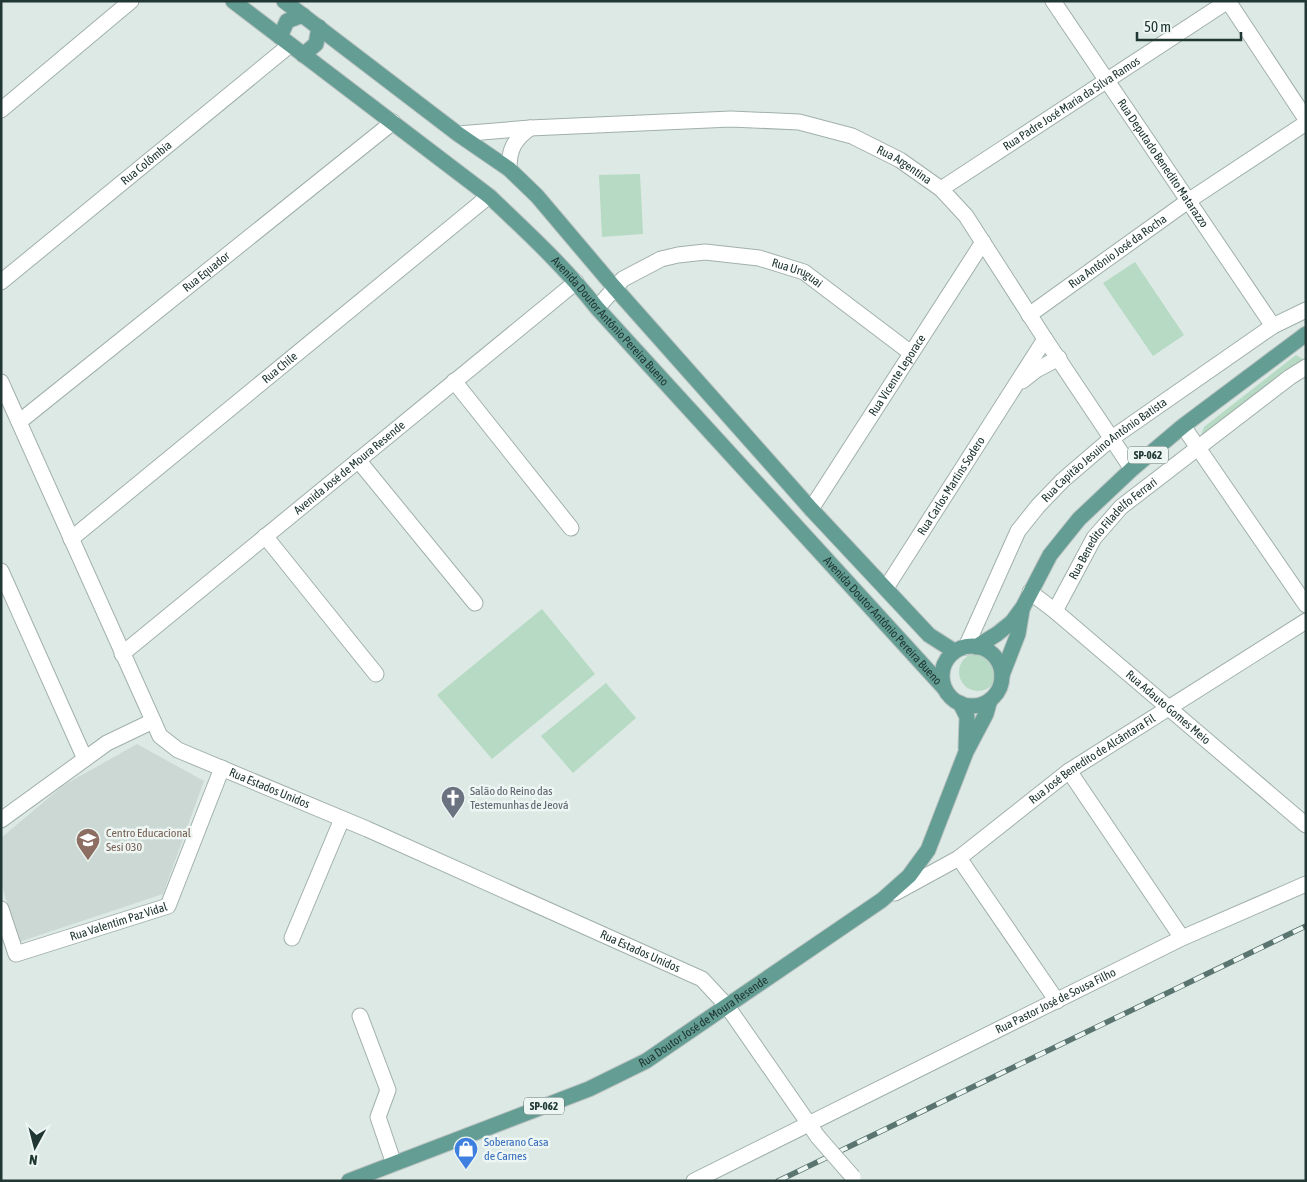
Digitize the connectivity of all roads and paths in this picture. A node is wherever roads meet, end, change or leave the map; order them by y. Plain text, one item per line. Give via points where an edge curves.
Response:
1 (131, 1) edge
2 (233, 1) edge
3 (1053, 1) edge
4 (1228, 1) edge
5 (293, 6) edge
6 (319, 27) junction
7 (285, 41) junction
8 (303, 55) junction
9 (1106, 80) junction
10 (1, 110) edge
11 (1306, 118) edge
12 (393, 122) junction
13 (1306, 123) edge
14 (530, 128) junction
15 (458, 134) junction
16 (508, 169) junction
17 (941, 189) junction
18 (489, 196) junction
19 (1188, 201) junction
20 (983, 242) junction
21 (1, 282) edge
22 (576, 282) junction
23 (614, 287) junction
24 (597, 308) junction
25 (1306, 310) edge
26 (1029, 315) junction
27 (1273, 326) junction
28 (1305, 337) edge
29 (1045, 339) junction
30 (911, 353) junction
31 (1059, 358) junction
32 (1306, 368) edge
33 (454, 381) junction
34 (1, 382) edge
35 (1017, 385) junction
36 (19, 422) junction
37 (1183, 426) junction
38 (1112, 438) junction
39 (1197, 447) junction
40 (358, 460) junction
41 (1132, 469) junction
42 (811, 509) junction
43 (572, 528) dead end
44 (265, 536) junction
45 (71, 539) junction
46 (1, 571) edge
47 (886, 588) junction
48 (1030, 592) junction
49 (475, 603) dead end
50 (1306, 605) edge
51 (1023, 607) junction
52 (1055, 610) junction
53 (1306, 621) edge
54 (965, 648) junction
55 (122, 654) junction
56 (376, 674) dead end
57 (1002, 675) junction
58 (945, 689) junction
59 (990, 700) junction
60 (960, 703) junction
61 (1170, 709) junction
62 (153, 721) junction
63 (966, 752) junction
64 (85, 759) junction
65 (222, 768) junction
66 (1069, 771) junction
67 (342, 819) junction
68 (1, 820) edge
69 (1306, 825) edge
70 (959, 858) junction
71 (1306, 884) edge
72 (882, 900) junction
73 (1, 909) edge
74 (292, 938) dead end
75 (1182, 938) junction
76 (1057, 1001) junction
77 (727, 1006) junction
78 (360, 1016) dead end
79 (813, 1132) junction
80 (394, 1164) junction
81 (854, 1179) edge
82 (349, 1181) edge
83 (694, 1181) edge

1 - 10 street
2 - 7 main road, Avenida Doutor Antônio Pereira Bueno
3 - 9 street, Rua Deputado Benedito Matarazzo
4 - 9 street, Rua Padre José Maria da Silva Ramos
4 - 11 street
5 - 6 main road, Avenida Doutor Antônio Pereira Bueno
5 - 7 main road
6 - 8 main road via 316,44
6 - 15 main road, Avenida Doutor Antônio Pereira Bueno
7 - 8 main road, Avenida Doutor Antônio Pereira Bueno
7 - 21 street, Rua Colômbia
8 - 12 main road, Avenida Doutor Antônio Pereira Bueno
9 - 17 street, Rua Padre José Maria da Silva Ramos
9 - 19 street, Rua Deputado Benedito Matarazzo
12 - 18 main road, Avenida Doutor Antônio Pereira Bueno
12 - 36 street, Rua Equador
13 - 19 street, Rua Antônio José da Rocha
14 - 15 street, Rua Argentina
14 - 16 street via 515,140 509,154
14 - 17 street, Rua Argentina via 731,119 799,122 852,136 900,160
15 - 16 main road, Avenida Doutor Antônio Pereira Bueno
16 - 23 main road, Avenida Doutor Antônio Pereira Bueno via 536,196
17 - 20 street, Rua Argentina via 966,216
18 - 22 main road, Avenida Doutor Antônio Pereira Bueno
18 - 45 street, Rua Chile
19 - 26 street, Rua Antônio José da Rocha
19 - 27 street, Rua Deputado Benedito Matarazzo
20 - 26 street, Rua Argentina
20 - 30 street, Rua Vicente Leporace
22 - 24 main road, Avenida Doutor Antônio Pereira Bueno
22 - 33 street, Avenida José de Moura Resende
23 - 24 street, Rua Uruguai
23 - 30 street, Rua Uruguai via 633,272 678,255 705,252 759,258 804,272
23 - 42 main road, Avenida Doutor Antônio Pereira Bueno
24 - 58 main road, Avenida Doutor Antônio Pereira Bueno
25 - 27 street, Rua Capitão Jesuino Antônio Batista
26 - 29 street, Rua Argentina
27 - 38 street, Rua Capitão Jesuino Antônio Batista
28 - 37 main road, SP-062
29 - 31 street, Rua Argentina
29 - 35 street, Rua Carlos Martins Sodero
30 - 42 street, Rua Vicente Leporace
31 - 35 street, Rua Carlos Martins Sodero
31 - 38 street, Rua Argentina
32 - 39 street, Rua Benedito Filadelfo Ferrari
33 - 40 street, Avenida José de Moura Resende
33 - 43 street
34 - 36 street, Rua Estados Unidos
35 - 47 street, Rua Carlos Martins Sodero
36 - 45 street, Rua Estados Unidos
37 - 39 street
37 - 41 main road, SP-062
38 - 41 street, Rua Argentina
38 - 54 street, Rua Capitão Jesuino Antônio Batista via 1063,480 1018,531
39 - 50 street
39 - 52 street, Rua Benedito Filadelfo Ferrari via 1116,514 1094,538
40 - 44 street, Avenida José de Moura Resende
40 - 49 street
41 - 48 main road, SP-062 via 1067,533 1050,555
42 - 47 main road, Avenida Doutor Antônio Pereira Bueno
44 - 55 street, Avenida José de Moura Resende
44 - 56 street
45 - 55 street, Rua Estados Unidos
46 - 64 street
47 - 54 main road, Avenida Doutor Antônio Pereira Bueno via 929,635
48 - 51 main road, SP-062
48 - 52 street, Rua Adauto Gomes Meio
51 - 54 main road, SP-062 via 997,634
51 - 57 main road, SP-062 via 1018,634
52 - 61 street, Rua Adauto Gomes Meio
53 - 61 street, Rua José Benedito de Alcântara Fil
54 - 57 main road via 988,650 998,661
54 - 58 main road via 946,661 942,676
55 - 62 street, Rua Estados Unidos
57 - 59 main road, SP-062 via 998,691
58 - 60 main road
59 - 60 main road via 971,706
59 - 63 main road, Rua Doutor José de Moura Resende / SP-062
60 - 63 main road, Rua Doutor José de Moura Resende / SP-062 via 967,717
61 - 66 street, Rua José Benedito de Alcântara Fil
61 - 69 street, Rua Adauto Gomes Meio
62 - 64 street via 107,743
62 - 65 street, Rua Estados Unidos via 160,736 178,750
63 - 72 main road, Rua Doutor José de Moura Resende / SP-062 via 928,850 909,876
64 - 68 street
65 - 67 street, Rua Estados Unidos
65 - 73 street, Rua Valentim Paz Vidal via 168,906 16,954
66 - 70 street, Rua José Benedito de Alcântara Fil
66 - 75 street
67 - 74 street
67 - 77 street, Rua Estados Unidos via 702,980
70 - 72 street, Rua José Benedito de Alcântara Fil
70 - 76 street
71 - 75 street, Rua Pastor José de Sousa Filho
72 - 77 main road, Rua Doutor José de Moura Resende / SP-062
75 - 76 street, Rua Pastor José de Sousa Filho
76 - 79 street, Rua Pastor José de Sousa Filho
77 - 79 street, Rua Estados Unidos
77 - 80 main road, Rua Doutor José de Moura Resende / SP-062 via 646,1061 588,1089
78 - 80 street via 388,1090 378,1117
79 - 81 street, Rua Estados Unidos, bridge
79 - 83 street, Rua Pastor José de Sousa Filho
80 - 82 main road, Rua Doutor José de Moura Resende / SP-062

